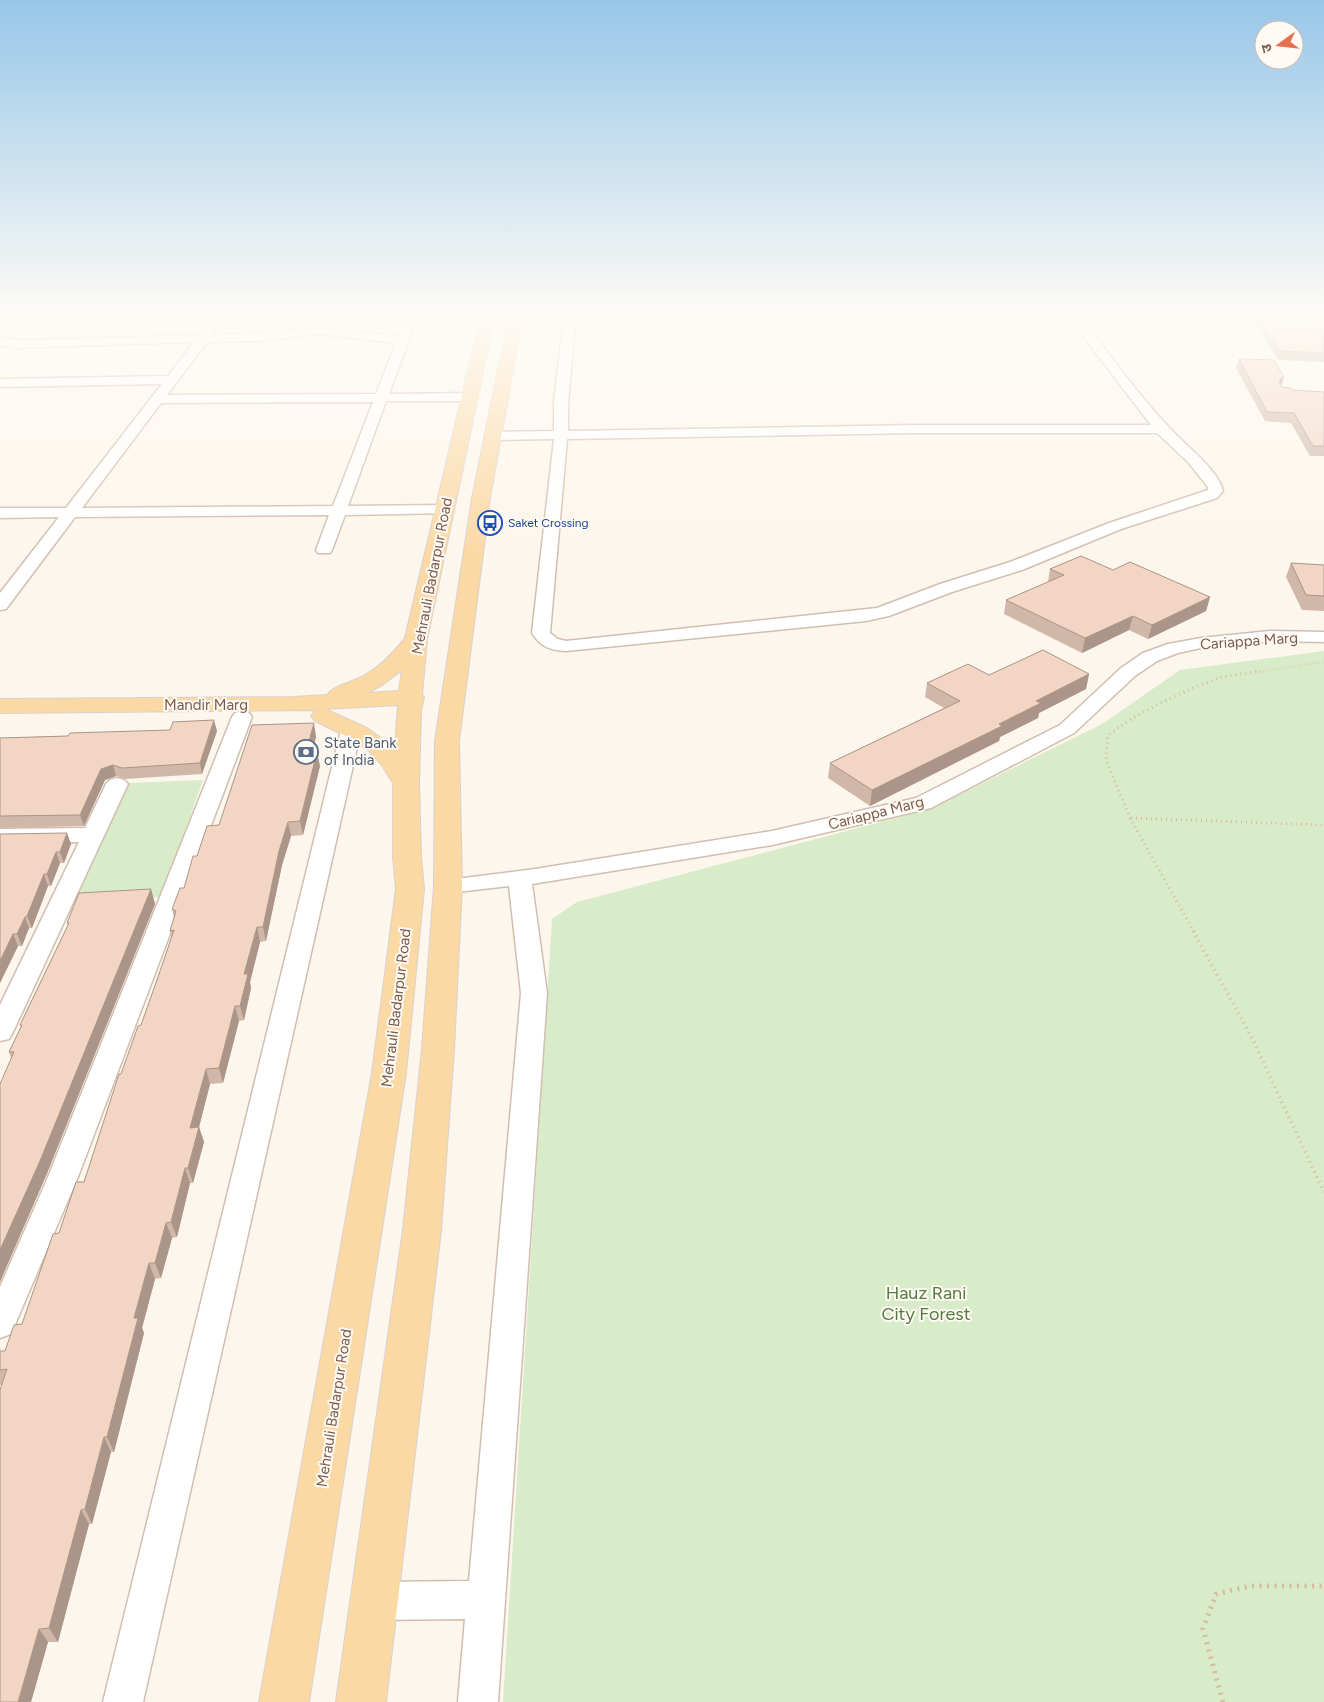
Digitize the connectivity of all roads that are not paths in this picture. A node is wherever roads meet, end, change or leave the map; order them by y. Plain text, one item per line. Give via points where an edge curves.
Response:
1 (163, 394) edge
2 (500, 394) edge
3 (562, 394) edge
4 (1134, 394) edge
5 (381, 396) junction
6 (470, 397) joint
7 (159, 400) junction
8 (1161, 429) junction
9 (561, 434) junction
10 (492, 436) junction
11 (449, 489) junction
12 (483, 489) junction
13 (339, 510) junction
14 (444, 510) junction
15 (71, 512) junction
16 (0, 513) edge
17 (324, 550) dead end
18 (0, 605) edge
19 (1324, 637) edge
20 (416, 639) junction
21 (294, 704) junction
22 (411, 704) junction
23 (0, 706) edge
24 (323, 716) junction
25 (242, 717) junction
26 (0, 721) edge
27 (351, 730) junction
28 (406, 783) junction
29 (117, 784) dead end
30 (93, 835) junction
31 (0, 836) edge
32 (520, 878) junction
33 (448, 886) junction
34 (0, 1032) edge
35 (0, 1324) edge
36 (486, 1600) junction
37 (374, 1601) junction
38 (123, 1702) edge
39 (284, 1702) edge
40 (361, 1702) edge
41 (478, 1702) edge

1 - 7 street
2 - 10 main road
3 - 9 street
4 - 8 street
5 - 6 street
5 - 7 street
5 - 13 street
6 - 11 main road, Mehrauli Badarpur Road
7 - 15 street
8 - 9 street
8 - 9 street via 1193,459 1215,486 1216,491 1212,495 1115,526 1016,566 866,616 566,646 554,645 541,633
9 - 10 street
10 - 12 main road
11 - 12 main road
11 - 14 main road, Mehrauli Badarpur Road
12 - 33 main road via 446,740
13 - 14 street
13 - 15 street
13 - 17 street
14 - 20 main road, Mehrauli Badarpur Road
15 - 16 street
15 - 18 street
19 - 32 street, Cariappa Marg via 1270,636 1201,643 1150,657 1128,672 1067,730 923,803 772,838
20 - 21 main road via 396,664 365,685 332,698
20 - 22 main road, Mehrauli Badarpur Road
21 - 22 main road, Mandir Marg
21 - 23 main road, Mandir Marg
22 - 24 main road, Mandir Marg
22 - 28 main road, Mehrauli Badarpur Road
24 - 25 main road, Mandir Marg
24 - 27 main road
25 - 26 main road, Mandir Marg
25 - 35 street via 63,1177
27 - 28 main road via 378,746
27 - 38 street
28 - 39 main road, Mehrauli Badarpur Road via 410,889 389,1073
29 - 30 street
30 - 31 street
30 - 34 street
32 - 33 street, Cariappa Marg
32 - 36 street via 534,993
33 - 37 main road via 422,1230
36 - 37 street
36 - 41 street
37 - 40 main road

